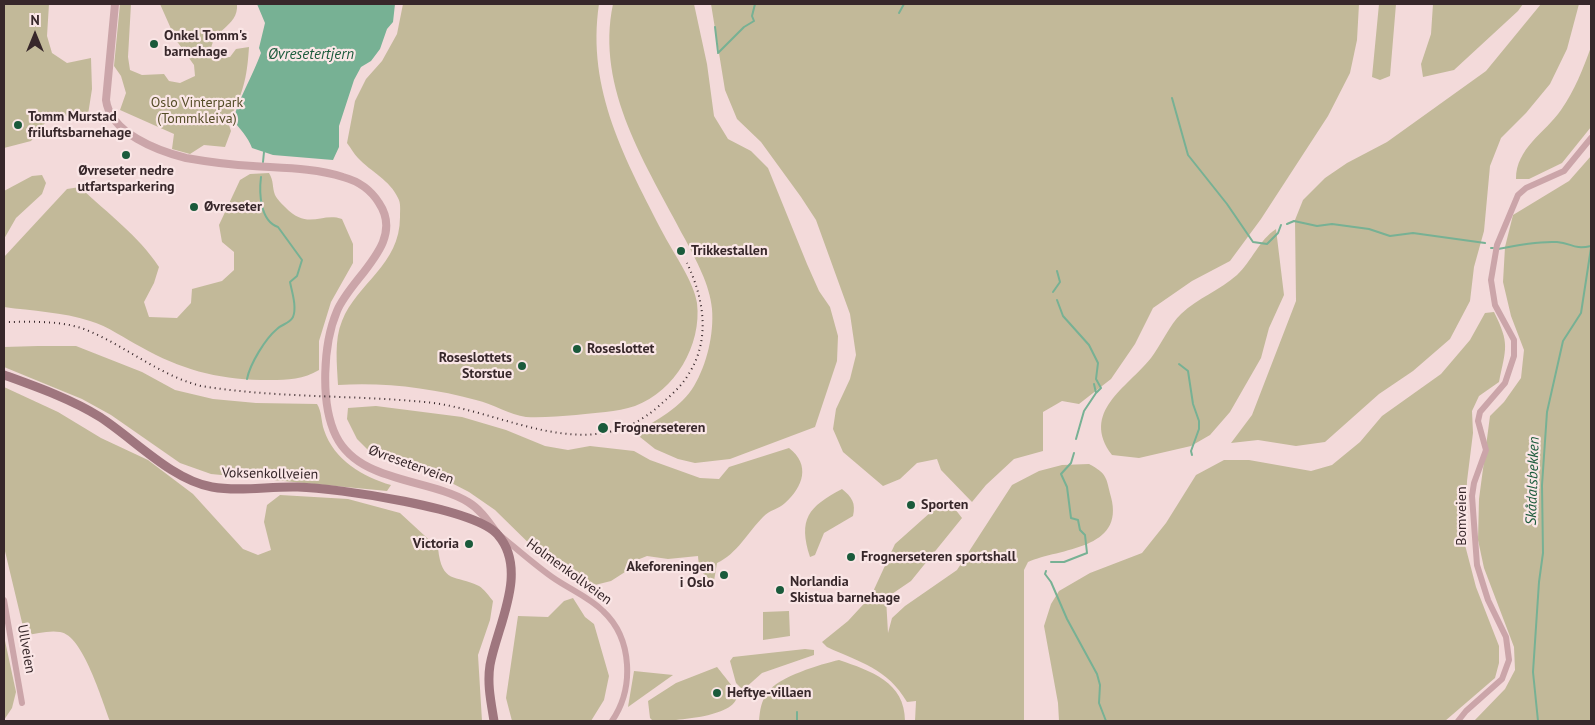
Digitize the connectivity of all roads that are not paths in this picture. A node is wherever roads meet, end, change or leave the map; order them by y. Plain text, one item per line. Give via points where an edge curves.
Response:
1 (115, 4) edge
2 (1591, 138) edge
3 (4, 375) edge
4 (498, 534) junction
5 (4, 600) edge
6 (22, 703) dead end
7 (494, 721) edge
8 (612, 721) edge
9 (1458, 721) edge

1 - 4 street, Øvreseterveien via 106,89 109,111 130,134 171,154 226,164 327,172 355,181 374,196 386,218 384,239 341,302 328,340 327,400 333,428 340,443 358,461 463,499 477,509
2 - 9 street, Bomveien via 1564,171 1526,188 1518,195 1493,259 1493,300 1512,336 1515,351 1508,378 1480,412 1478,421 1486,450 1474,483 1472,506 1476,565 1506,637 1509,660 1502,679
3 - 4 main road, Voksenkollveien via 86,409 175,471 201,484 230,488 312,488 380,497 458,515
4 - 7 main road, Øvreseterveien via 507,554 512,578 489,672
4 - 8 street, Holmenkollveien via 552,577 597,606 612,622 623,644 627,673 623,701
5 - 6 street, Ullveien

